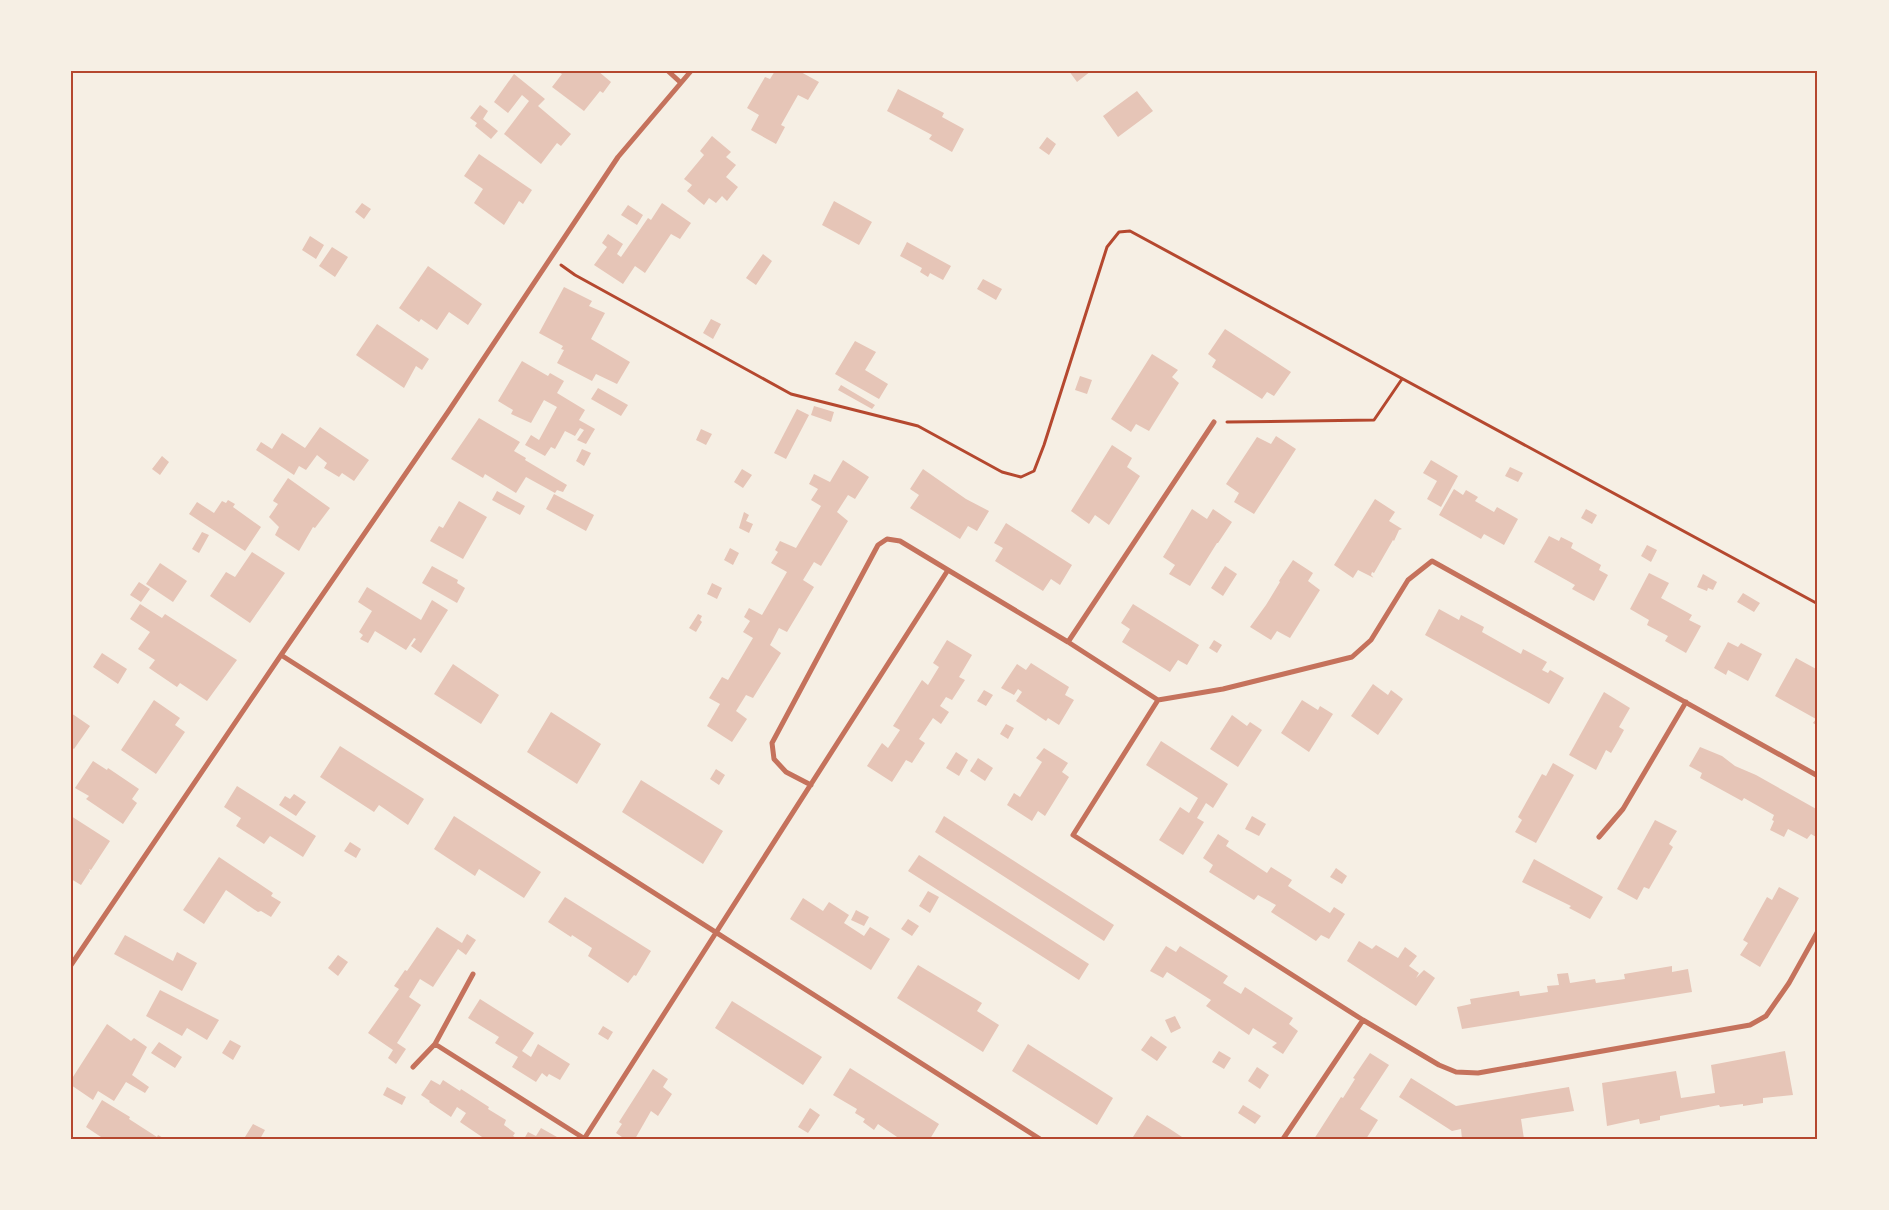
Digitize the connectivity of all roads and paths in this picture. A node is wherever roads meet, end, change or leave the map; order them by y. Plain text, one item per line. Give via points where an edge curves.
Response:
1 (668, 71) edge
2 (691, 71) edge
3 (680, 82) junction
4 (550, 258) junction
5 (1402, 379) junction
6 (1214, 422) joint
7 (948, 570) junction
8 (1818, 604) edge
9 (1068, 642) junction
10 (281, 655) junction
11 (1158, 700) junction
12 (1686, 702) junction
13 (1818, 776) edge
14 (811, 785) junction
15 (1599, 837) dead end
16 (1818, 932) edge
17 (716, 933) junction
18 (71, 965) edge
19 (473, 974) dead end
20 (1363, 1020) junction
21 (435, 1044) junction
22 (413, 1067) dead end
23 (584, 1139) edge
24 (1040, 1139) edge
25 (1283, 1139) edge

1 - 3 street
2 - 3 street
3 - 4 street via 618,157
4 - 5 path via 575,275 791,394 918,426 1002,472 1021,477 1034,471 1107,247 1119,232 1130,231
4 - 10 street
5 - 6 path via 1374,420
5 - 8 path
6 - 9 street
7 - 9 street
7 - 14 street
7 - 14 street via 900,540 887,539 878,545 772,743 774,759 786,772
9 - 11 street
10 - 17 street
10 - 18 street
11 - 12 street via 1232,687 1352,657 1371,640 1408,580 1432,561
11 - 20 street via 1073,835
12 - 13 street
12 - 15 street via 1623,808
14 - 17 street
16 - 20 street via 1766,1016 1750,1025 1478,1073 1456,1072 1439,1065
17 - 23 street
17 - 24 street
19 - 21 street
20 - 25 street
21 - 22 street
21 - 23 street

